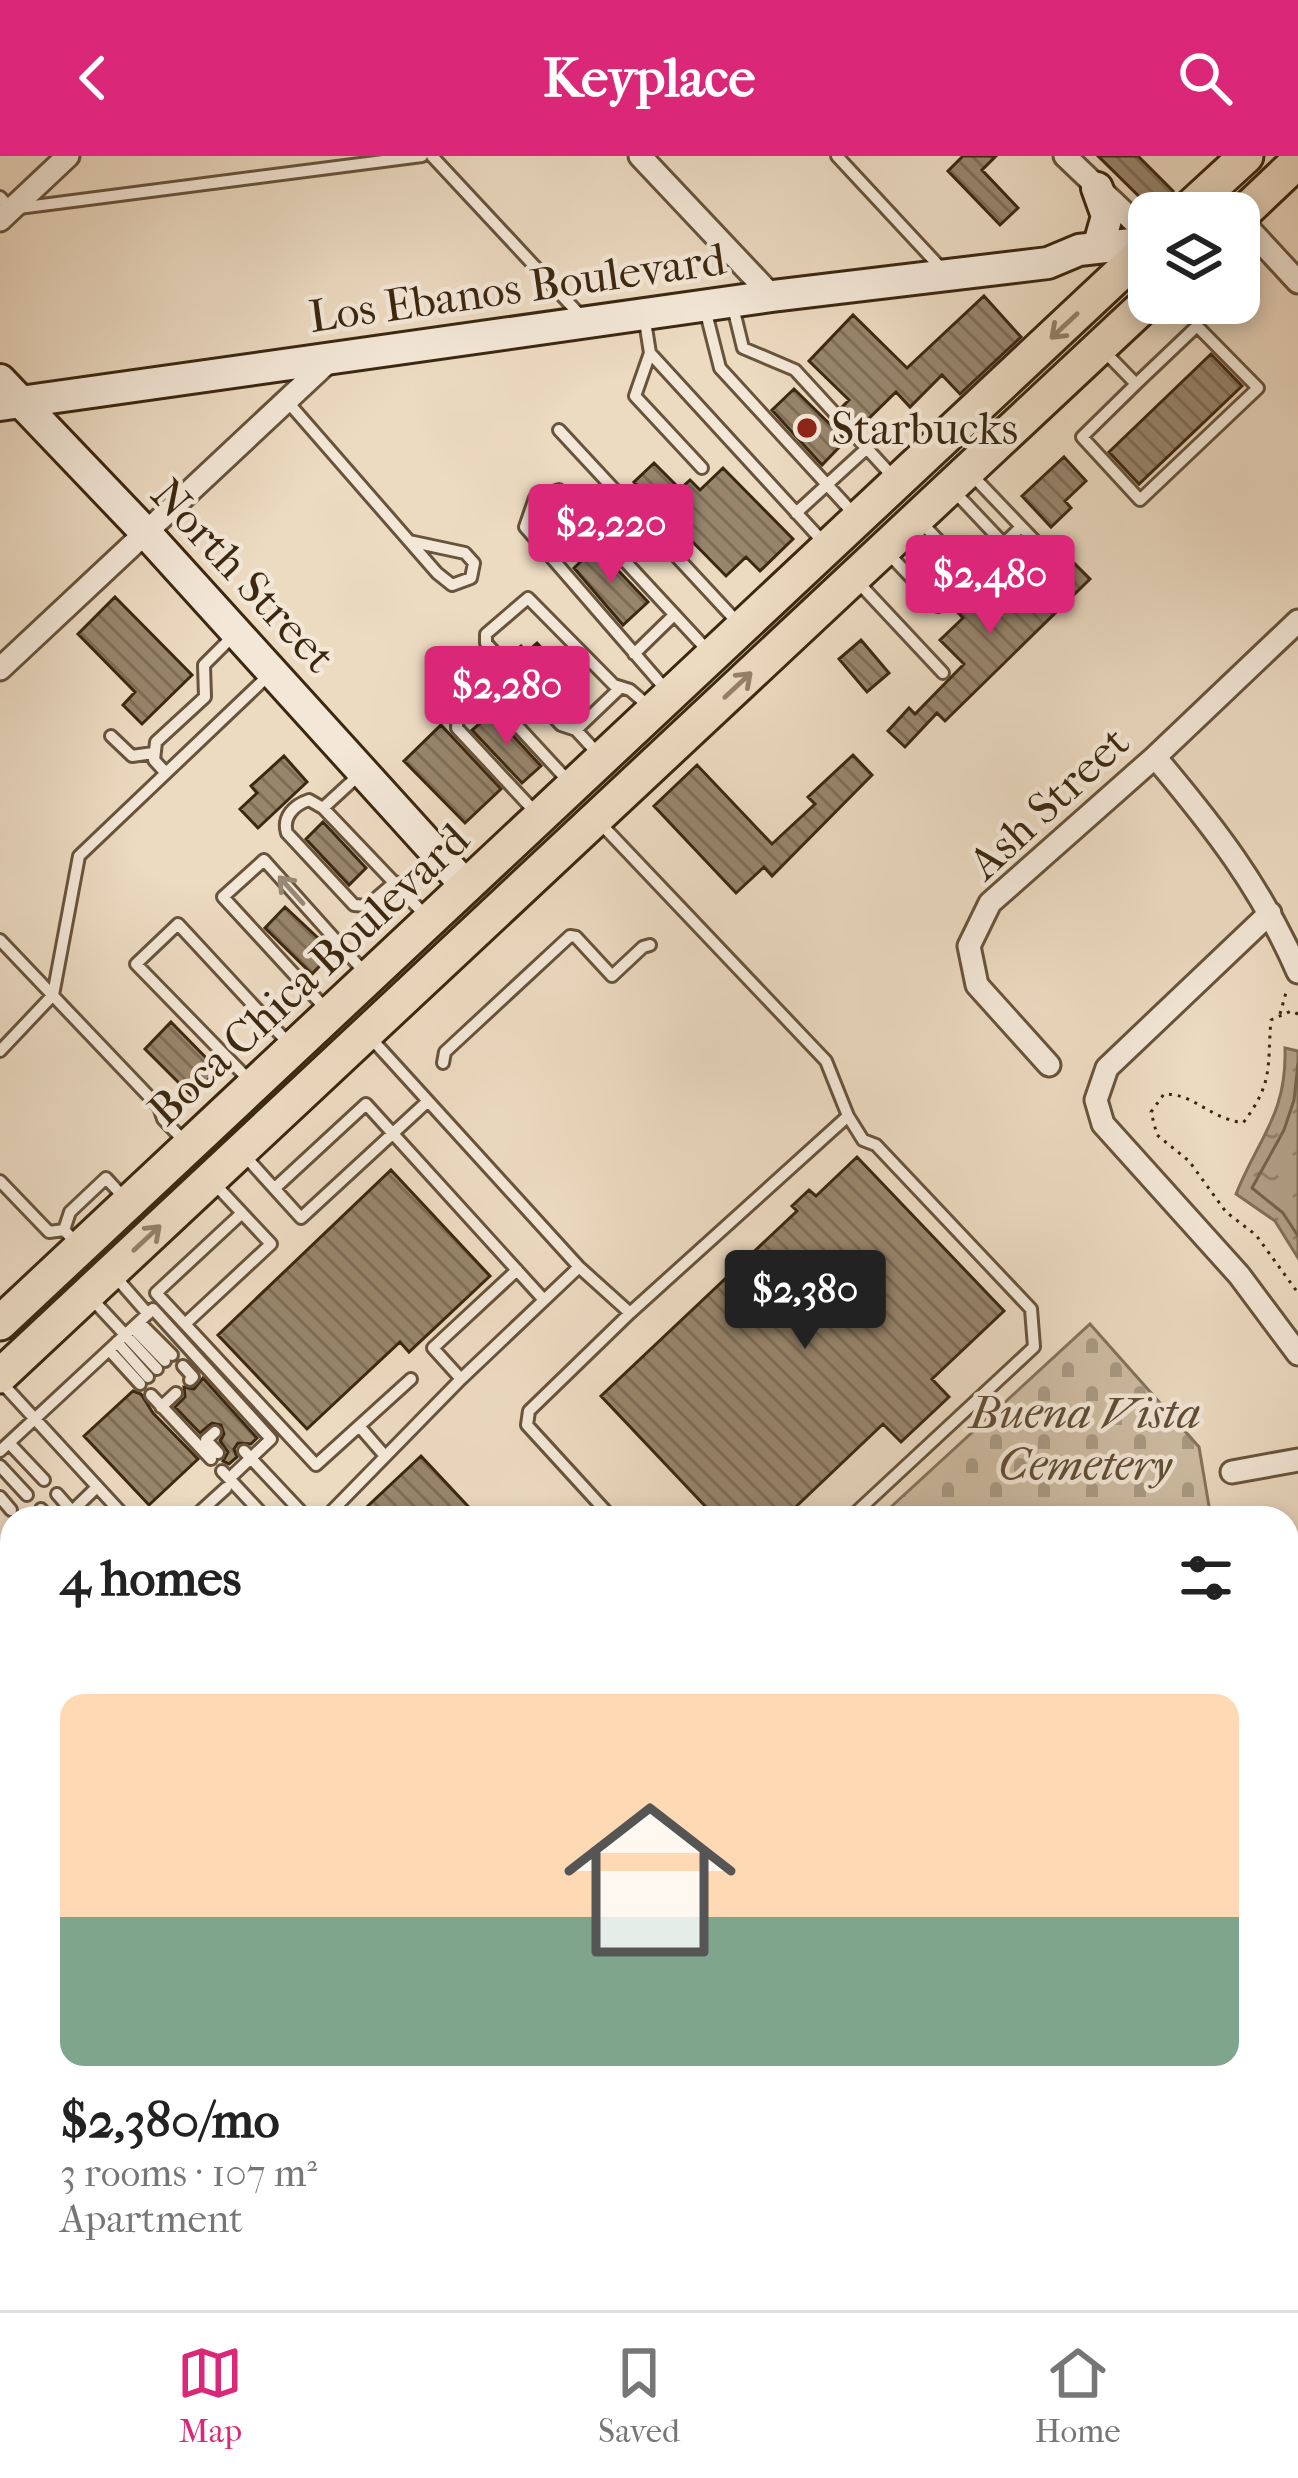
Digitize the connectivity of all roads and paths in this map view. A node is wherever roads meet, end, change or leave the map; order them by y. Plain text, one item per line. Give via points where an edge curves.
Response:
1 (68, 156) edge
2 (422, 156) edge
3 (432, 156) edge
4 (640, 156) edge
5 (837, 156) edge
6 (1065, 156) edge
7 (1246, 156) edge
8 (1298, 161) edge
9 (1097, 188) junction
10 (1207, 192) edge
11 (1260, 198) edge
12 (4, 209) edge
13 (1128, 220) edge
14 (1260, 241) edge
15 (1128, 244) edge
16 (1098, 248) junction
17 (1048, 263) junction
18 (1128, 263) edge
19 (947, 276) junction
20 (1298, 282) edge
21 (1103, 290) junction
22 (772, 296) junction
23 (718, 304) junction
24 (644, 315) junction
25 (1128, 320) edge
26 (587, 323) junction
27 (1100, 346) junction
28 (743, 348) junction
29 (650, 353) junction
30 (332, 359) junction
31 (719, 368) junction
32 (1136, 384) junction
33 (7, 396) edge
34 (287, 401) junction
35 (560, 430) dead end
36 (867, 448) junction
37 (702, 468) dead end
38 (959, 478) junction
39 (898, 482) junction
40 (827, 485) junction
41 (796, 513) junction
42 (917, 518) junction
43 (858, 519) junction
44 (1021, 527) junction
45 (146, 534) junction
46 (409, 541) junction
47 (1004, 544) junction
48 (828, 547) junction
49 (884, 548) junction
50 (1057, 564) dead end
51 (971, 574) junction
52 (854, 577) junction
53 (674, 615) junction
54 (1298, 621) edge
55 (742, 627) junction
56 (236, 633) junction
57 (634, 654) junction
58 (0, 669) edge
59 (272, 672) junction
60 (943, 673) dead end
61 (682, 683) junction
62 (619, 689) junction
63 (205, 697) junction
64 (224, 716) junction
65 (577, 730) junction
66 (111, 736) dead end
67 (153, 753) junction
68 (1155, 757) junction
69 (602, 759) junction
70 (165, 772) junction
71 (362, 772) junction
72 (573, 786) junction
73 (323, 808) junction
74 (540, 818) junction
75 (596, 818) junction
76 (395, 882) junction
77 (466, 886) junction
78 (508, 900) junction
79 (1270, 913) junction
80 (430, 920) junction
81 (0, 940) edge
82 (650, 946) dead end
83 (369, 977) junction
84 (1294, 978) edge
85 (53, 995) junction
86 (331, 1014) junction
87 (1298, 1014) edge
88 (1280, 1016) junction
89 (366, 1033) junction
90 (293, 1049) junction
91 (0, 1051) edge
92 (443, 1063) dead end
93 (1049, 1065) dead end
94 (254, 1085) junction
95 (428, 1101) junction
96 (284, 1109) junction
97 (848, 1117) junction
98 (393, 1133) junction
99 (189, 1147) junction
100 (240, 1151) junction
101 (210, 1179) junction
102 (0, 1181) edge
103 (275, 1188) junction
104 (242, 1213) junction
105 (72, 1239) junction
106 (579, 1267) junction
107 (517, 1270) junction
108 (99, 1283) junction
109 (1298, 1293) edge
110 (544, 1300) junction
111 (630, 1313) junction
112 (0, 1323) edge
113 (184, 1324) junction
114 (129, 1332) junction
115 (1298, 1354) edge
116 (183, 1366) dead end
117 (156, 1369) junction
118 (0, 1378) edge
119 (461, 1378) junction
120 (411, 1379) dead end
121 (190, 1381) dead end
122 (155, 1392) dead end
123 (34, 1420) junction
124 (359, 1426) junction
125 (214, 1433) dead end
126 (5, 1447) edge
127 (386, 1456) junction
128 (244, 1458) junction
129 (1298, 1460) edge
130 (0, 1466) edge
131 (1232, 1472) dead end
132 (44, 1480) dead end
133 (97, 1487) junction
134 (226, 1488) dead end
135 (57, 1494) dead end
136 (27, 1495) dead end
137 (291, 1501) junction
138 (64, 1506) edge
139 (78, 1506) edge
140 (115, 1506) edge
141 (206, 1506) edge
142 (264, 1506) edge
143 (285, 1506) edge
144 (296, 1506) edge
145 (338, 1506) edge
146 (601, 1506) edge
147 (863, 1506) edge

1 - 12 street
2 - 12 lane
3 - 26 lane
4 - 22 street
5 - 19 lane
6 - 9 street
7 - 10 main road
8 - 11 main road
9 - 13 street
9 - 16 street via 1107,216
14 - 20 street
15 - 16 street, Los Ebanos Boulevard
16 - 17 street, Los Ebanos Boulevard
17 - 19 street, Los Ebanos Boulevard
17 - 21 street
18 - 21 main road, Boca Chica Boulevard
19 - 22 street, Los Ebanos Boulevard
21 -> 39 main road, Boca Chica Boulevard
22 - 23 street, Los Ebanos Boulevard
23 - 24 street, Los Ebanos Boulevard
23 - 28 lane
23 - 31 lane
24 - 26 street, Los Ebanos Boulevard
24 - 29 lane
25 - 27 main road, Boca Chica Boulevard
26 - 30 street, Los Ebanos Boulevard
27 - 32 lane
27 - 38 main road, Boca Chica Boulevard
28 - 31 lane
28 - 36 lane via 795,370
29 - 37 lane via 635,396
29 - 41 lane
30 - 33 street, Los Ebanos Boulevard
30 - 34 street
31 - 40 lane
32 - 32 lane via 1196,326 1258,388 1140,500 1082,437
33 - 45 street, North Street
34 - 45 street
34 - 46 lane
35 - 55 lane
36 - 39 lane
36 - 40 lane
38 - 42 main road, Boca Chica Boulevard
38 - 44 lane
38 - 47 lane
39 - 43 main road, Boca Chica Boulevard
40 - 41 lane
40 - 43 lane
41 - 48 lane
42 - 49 main road, Boca Chica Boulevard
42 - 51 lane
43 - 48 main road, Boca Chica Boulevard
44 - 47 lane
44 - 50 lane
45 - 56 street, North Street
45 - 58 street
46 - 46 lane via 452,585 471,578 474,563 464,553
47 - 51 lane
48 - 55 main road, Boca Chica Boulevard
49 - 51 lane via 938,606
49 - 52 main road, Boca Chica Boulevard
52 - 60 lane
75 -> 52 main road, Boca Chica Boulevard
53 - 57 lane
53 - 57 lane via 559,490 535,498 525,527
53 - 61 lane
54 - 68 street, Ash Street
55 - 61 main road, Boca Chica Boulevard
56 - 59 street, North Street
56 - 63 lane via 204,665
57 - 61 lane
59 - 64 lane
59 - 71 street, North Street
61 - 62 lane
61 - 69 main road, Boca Chica Boulevard
61 - 78 main road via 692,697 505,872 500,892
62 - 65 lane
62 - 65 lane via 528,598 486,634 561,725
63 - 64 lane
63 - 67 lane
64 - 70 lane
65 - 69 lane
66 - 67 lane via 132,756
67 - 70 lane
68 - 79 street via 1218,830
68 - 93 street, Ash Street via 990,903 969,946 977,985
69 - 72 main road, Boca Chica Boulevard
70 - 85 lane via 80,856
71 - 73 lane
71 - 77 street, North Street
72 - 74 main road, Boca Chica Boulevard
72 - 74 lane via 487,696 458,708 457,728
73 - 76 lane
73 - 76 lane via 302,802 284,824 354,905 367,906
74 - 77 main road, Boca Chica Boulevard
75 - 78 main road, Boca Chica Boulevard
75 - 97 lane via 826,1060
76 - 80 lane
77 - 80 main road, Boca Chica Boulevard
77 - 96 main road via 471,896 460,921 291,1079
78 - 89 main road, Boca Chica Boulevard
79 - 84 street
79 - 115 street via 1107,1068 1096,1100 1102,1124 1239,1275
80 - 83 main road, Boca Chica Boulevard
81 - 85 lane
82 - 92 lane via 612,976 570,936 445,1052
83 - 86 main road, Boca Chica Boulevard
83 -> 86 lane via 264,860 223,897
84 - 88 path
85 - 91 lane
85 - 99 lane
86 - 90 main road, Boca Chica Boulevard
87 - 88 path
88 - 109 path via 1271,1019 1262,1098 1243,1123 1218,1119 1184,1094 1164,1094 1150,1112 1157,1135 1256,1235
89 - 95 lane
89 - 96 main road, Boca Chica Boulevard
90 - 94 main road, Boca Chica Boulevard
90 - 94 lane via 178,924 136,964
94 - 99 main road, Boca Chica Boulevard
95 - 98 lane
95 - 106 lane
96 - 100 main road, Boca Chica Boulevard
97 - 111 lane
97 - 147 lane via 1031,1310 1034,1346
98 - 103 lane via 302,1217
98 - 103 lane via 366,1104
98 - 107 lane
99 - 105 main road, Boca Chica Boulevard via 129,1203
100 - 101 main road, Boca Chica Boulevard
100 - 103 lane
101 - 104 lane
108 -> 101 main road, Boca Chica Boulevard
102 - 105 lane via 49,1232
104 - 113 lane via 156,1293
104 - 113 lane via 271,1244
105 - 112 main road, Boca Chica Boulevard
106 - 110 lane
106 - 111 lane
107 - 110 lane
107 - 119 lane via 433,1348
108 - 114 lane
108 - 114 lane
108 - 118 main road, Boca Chica Boulevard
110 - 119 lane
111 - 146 lane via 529,1411 527,1425
113 - 124 lane via 316,1465
114 - 117 lane
114 - 117 lane
114 - 117 lane
114 - 123 lane
114 - 128 lane via 153,1309 271,1439
116 - 121 lane
118 - 123 lane
119 - 127 lane
120 - 124 lane
122 - 125 lane via 218,1453
123 - 126 lane
123 - 133 lane
124 - 127 lane
126 - 132 lane
127 - 145 lane
128 - 137 lane
128 - 142 lane
129 - 131 street
130 - 136 lane
133 - 139 lane
133 - 140 lane
134 - 141 lane
135 - 138 lane
137 - 143 lane
137 - 144 lane

